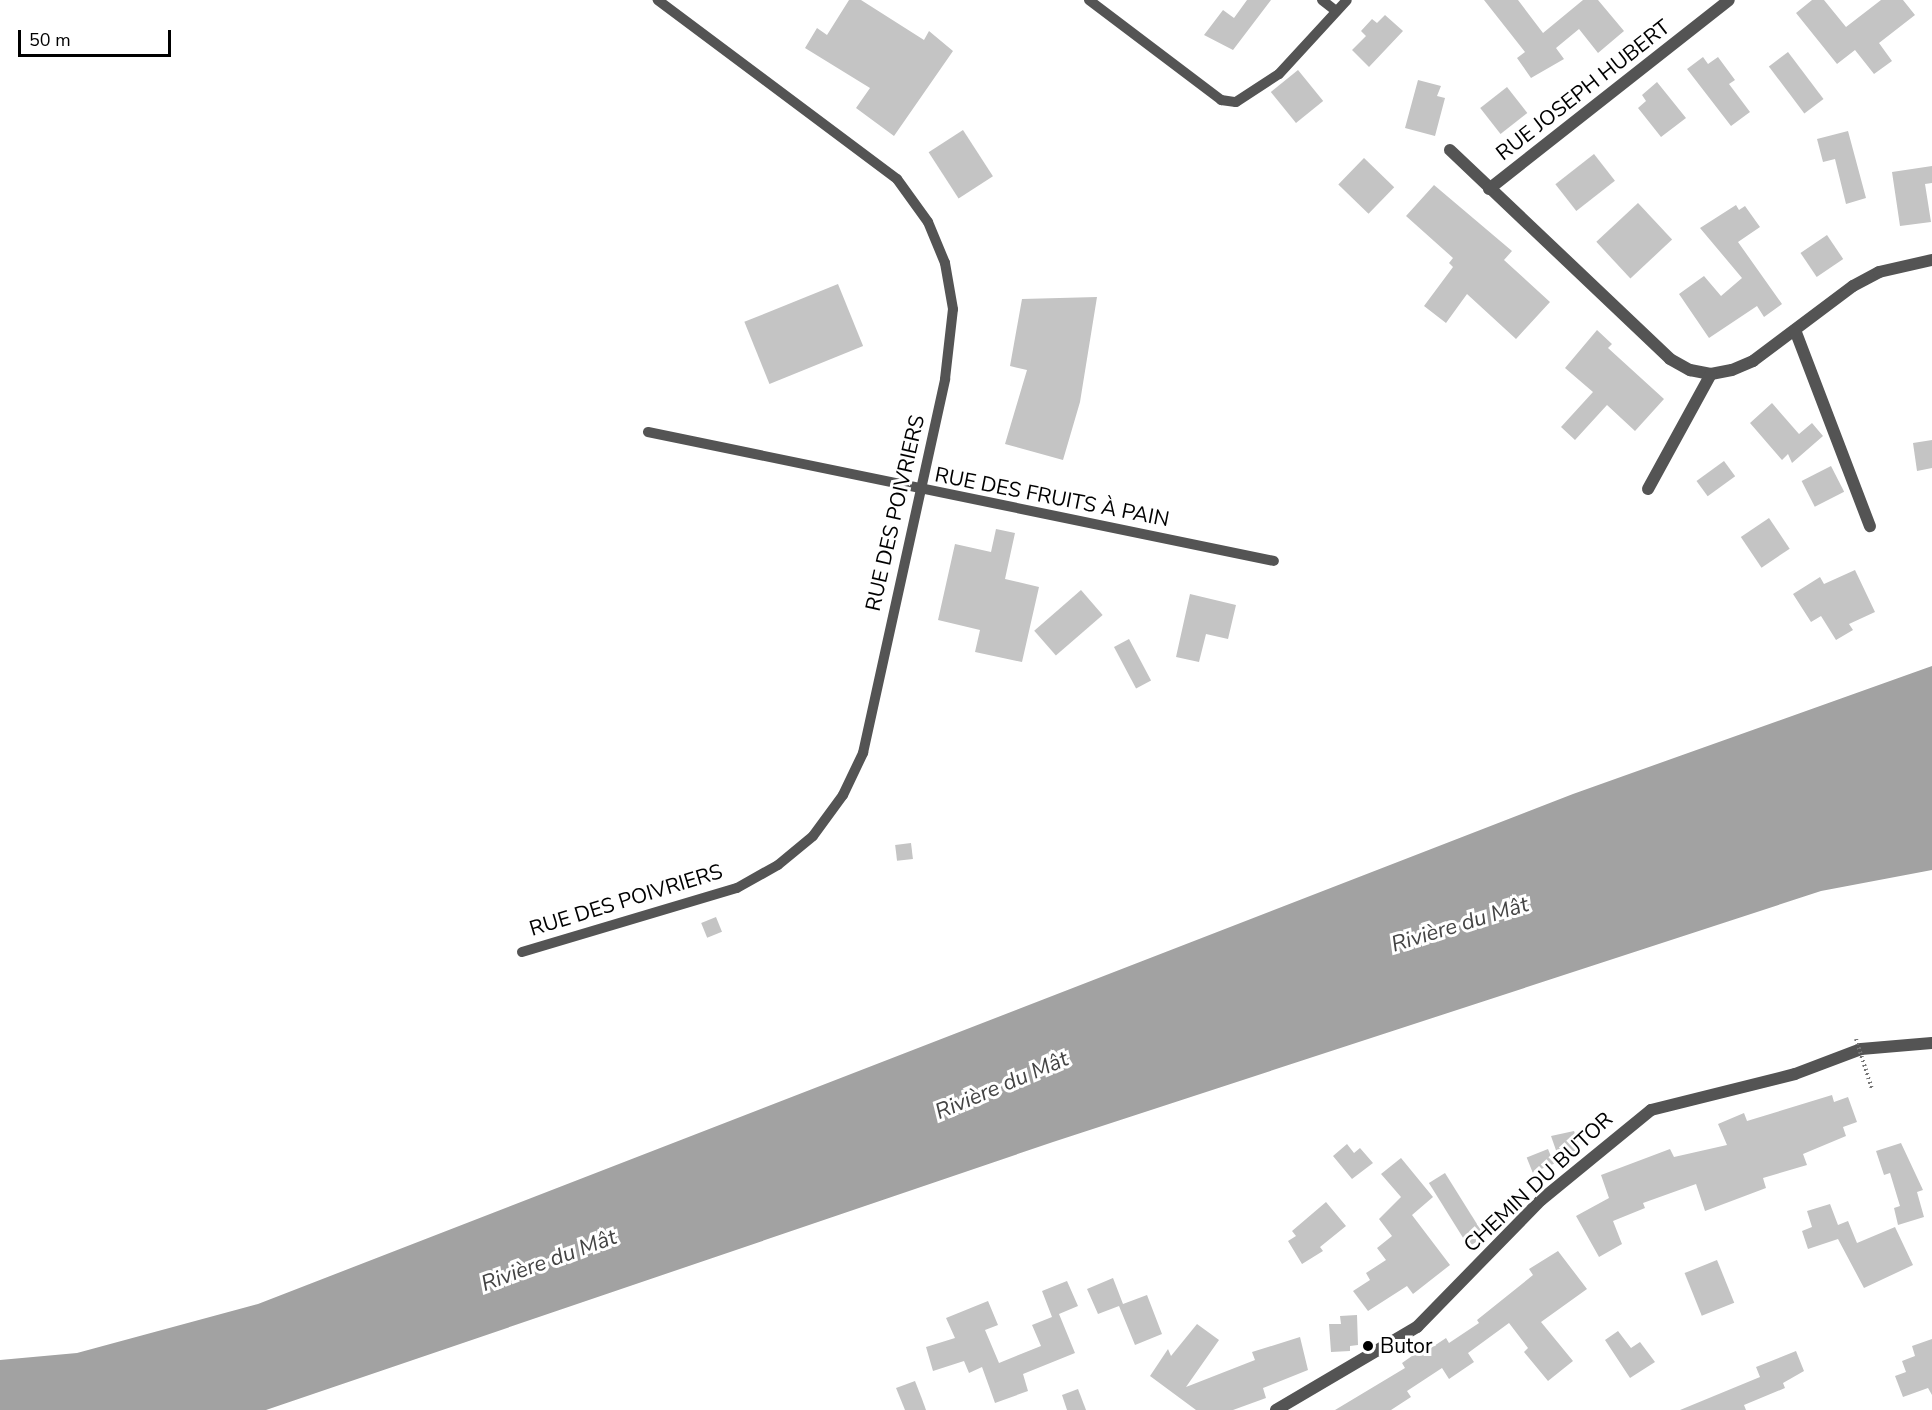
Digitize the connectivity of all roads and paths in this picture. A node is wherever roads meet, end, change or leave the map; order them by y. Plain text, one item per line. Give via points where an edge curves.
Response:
1 (658, 0) edge
2 (1089, 0) edge
3 (1322, 0) edge
4 (1347, 0) edge
5 (1729, 0) edge
6 (1336, 11) junction
7 (1450, 150) dead end
8 (1489, 189) junction
9 (1932, 260) edge
10 (1795, 330) junction
11 (1711, 374) junction
12 (648, 432) dead end
13 (1648, 489) dead end
14 (918, 490) junction
15 (1870, 526) dead end
16 (1274, 561) dead end
17 (522, 952) dead end
18 (1856, 1039) dead end
19 (1932, 1043) edge
20 (1872, 1089) dead end
21 (1276, 1410) edge

1 - 14 lane, RUE DES POIVRIERS via 897,179 928,222 945,262 953,309 945,379
2 - 6 lane via 1221,100 1236,102 1279,74
3 - 6 lane
4 - 6 lane
5 - 8 street, RUE JOSEPH HUBERT
7 - 8 street
8 - 11 street via 1670,359
9 - 10 street via 1879,272
10 - 11 street via 1753,361
10 - 15 street
11 - 13 street
12 - 14 lane, RUE DES FRUITS À PAIN
14 - 16 lane, RUE DES FRUITS À PAIN
14 - 17 lane, RUE DES POIVRIERS via 863,753 843,795 813,836 778,865 737,888
18 - 20 path, bridge
19 - 21 street, CHEMIN DU BUTOR via 1861,1049 1795,1074 1650,1110 1541,1200 1416,1327

